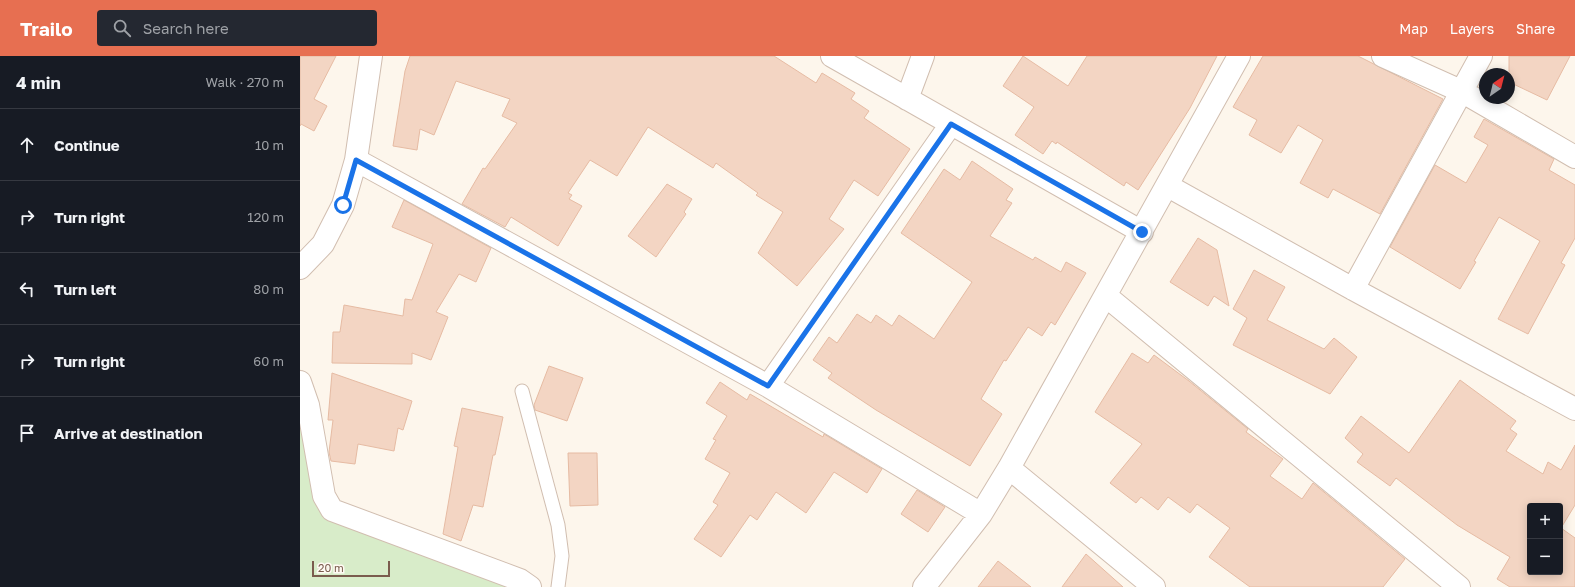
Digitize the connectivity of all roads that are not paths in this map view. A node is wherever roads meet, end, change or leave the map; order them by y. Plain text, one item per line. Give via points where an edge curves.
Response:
1 (371, 56) edge
2 (832, 56) edge
3 (922, 56) edge
4 (1239, 56) edge
5 (1383, 56) edge
6 (1481, 56) edge
7 (1463, 92) junction
8 (907, 99) junction
9 (951, 124) junction
10 (1575, 156) edge
11 (356, 160) junction
12 (1168, 186) junction
13 (1142, 232) junction
14 (300, 268) edge
15 (1353, 289) junction
16 (1106, 296) junction
17 (300, 382) edge
18 (768, 386) junction
19 (522, 391) dead end
20 (1575, 409) edge
21 (1009, 468) junction
22 (981, 514) junction
23 (530, 587) edge
24 (558, 587) edge
25 (924, 587) edge
26 (1154, 587) edge
27 (1459, 587) edge

1 - 11 street
2 - 8 street
3 - 8 street
4 - 12 street
5 - 7 street
6 - 7 street
7 - 10 street
7 - 15 street
8 - 9 street
9 - 13 street
9 - 18 street
11 - 14 street via 343,205 323,244
11 - 18 street
12 - 13 street
12 - 15 street
13 - 16 street
15 - 20 street
16 - 21 street
16 - 27 street
17 - 23 street via 308,405 324,496 332,510 520,580
18 - 22 street
19 - 24 lane via 558,525 562,556
21 - 22 street
21 - 26 street
22 - 25 street

